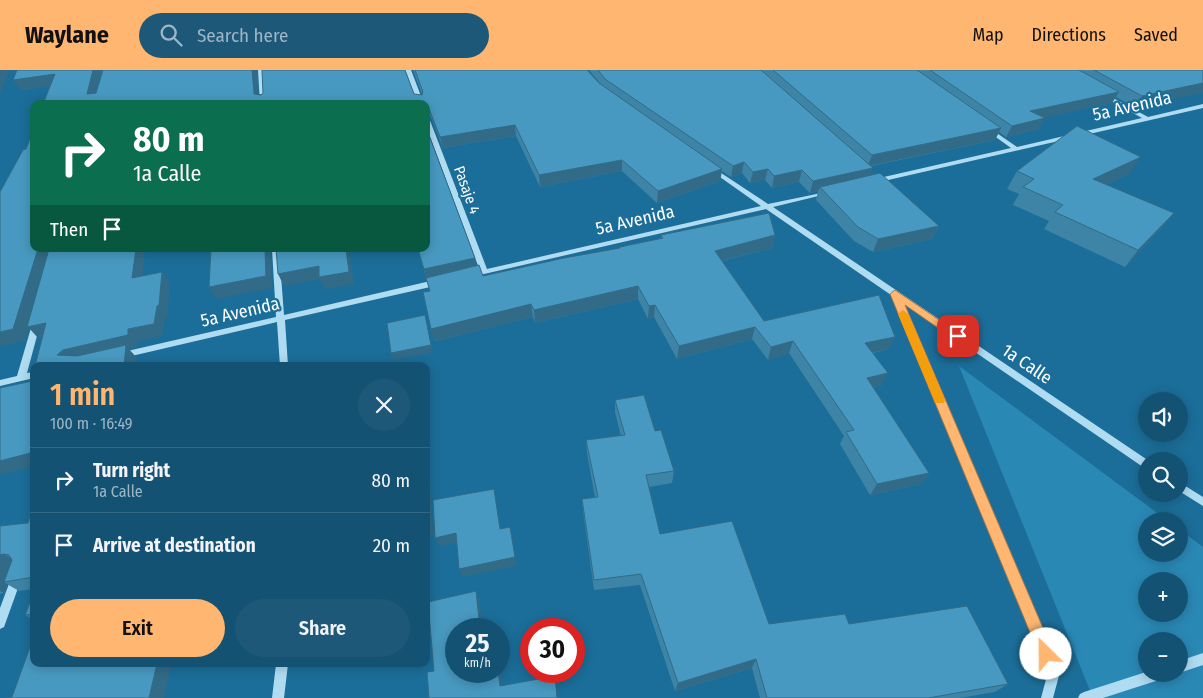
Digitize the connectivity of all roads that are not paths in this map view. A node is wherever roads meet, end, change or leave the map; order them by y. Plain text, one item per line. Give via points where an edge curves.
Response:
1 (261, 70) edge
2 (408, 70) edge
3 (1095, 90) edge
4 (263, 100) edge
5 (419, 100) edge
6 (1203, 106) edge
7 (1147, 119) junction
8 (984, 126) edge
9 (430, 129) edge
10 (1016, 149) junction
11 (708, 167) edge
12 (872, 174) edge
13 (879, 181) junction
14 (870, 183) edge
15 (841, 189) edge
16 (765, 207) junction
17 (275, 252) edge
18 (484, 272) junction
19 (464, 276) edge
20 (445, 281) edge
21 (895, 294) junction
22 (39, 313) edge
23 (281, 320) junction
24 (111, 358) edge
25 (284, 362) edge
26 (30, 376) edge
27 (21, 378) junction
28 (0, 383) edge
29 (1138, 459) edge
30 (1188, 492) edge
31 (1203, 502) edge
32 (20, 570) edge
33 (0, 623) edge
34 (1203, 659) edge
35 (1188, 664) edge
36 (282, 667) edge
37 (1138, 680) edge
38 (278, 698) edge
39 (1047, 698) edge
40 (1084, 698) edge

1 - 4 street
2 - 5 street
3 - 7 street
6 - 7 street, 5a Avenida
7 - 10 street, 5a Avenida
8 - 10 street
9 - 18 street, Pasaje 4
10 - 13 street, 5a Avenida
11 - 16 street, 1a Calle
12 - 13 street
13 - 14 street, 5a Avenida
15 - 16 street, 5a Avenida
16 - 18 street, 5a Avenida
16 - 21 street, 1a Calle
17 - 23 street
18 - 19 street, 5a Avenida
20 - 23 street, 5a Avenida
21 - 29 street, 1a Calle
21 - 39 street via 1054,672
22 - 27 street
23 - 24 street, 5a Avenida
23 - 25 street
26 - 27 street
27 - 28 street
30 - 31 street
32 - 33 street
34 - 35 street
36 - 38 street
37 - 40 street

